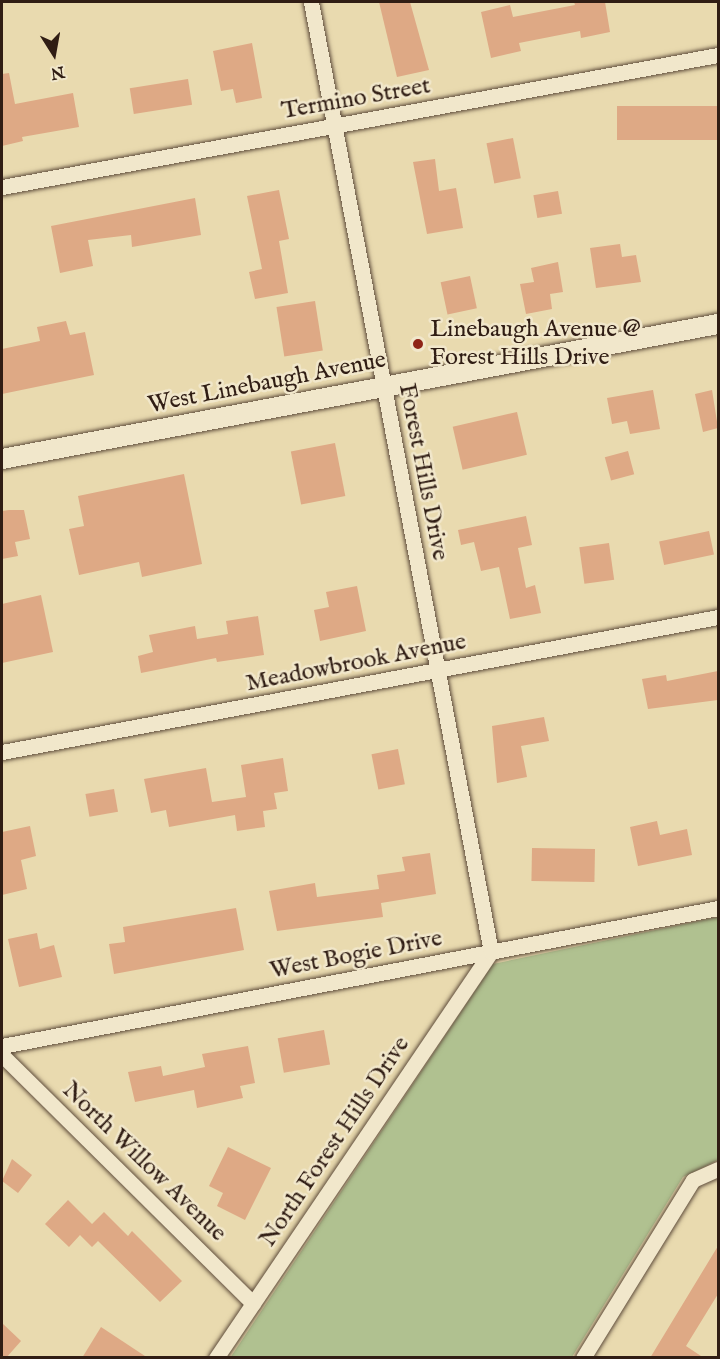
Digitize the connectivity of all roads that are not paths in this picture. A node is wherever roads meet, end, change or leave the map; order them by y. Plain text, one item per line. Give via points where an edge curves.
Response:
1 (311, 2) edge
2 (718, 55) edge
3 (336, 125) junction
4 (2, 187) edge
5 (718, 324) edge
6 (384, 387) junction
7 (2, 459) edge
8 (718, 616) edge
9 (439, 670) junction
10 (2, 752) edge
11 (718, 908) edge
12 (491, 952) junction
13 (2, 1046) edge
14 (2, 1054) edge
15 (718, 1169) edge
16 (253, 1303) junction
17 (216, 1358) edge
18 (583, 1358) edge

1 - 3 street, Forest Hills Drive
2 - 3 street, Termino Street
3 - 4 street, Termino Street
3 - 6 street, Forest Hills Drive
5 - 6 street, West Linebaugh Avenue
6 - 7 street, West Linebaugh Avenue
6 - 9 street, Forest Hills Drive
8 - 9 street, Meadowbrook Avenue
9 - 10 street, Meadowbrook Avenue
9 - 12 street, Forest Hills Drive
11 - 12 street, West Bogie Drive
12 - 13 street, West Bogie Drive
12 - 16 street, North Forest Hills Drive
14 - 16 street, North Willow Avenue
15 - 18 street via 693,1180
16 - 17 street, North Forest Hills Drive

